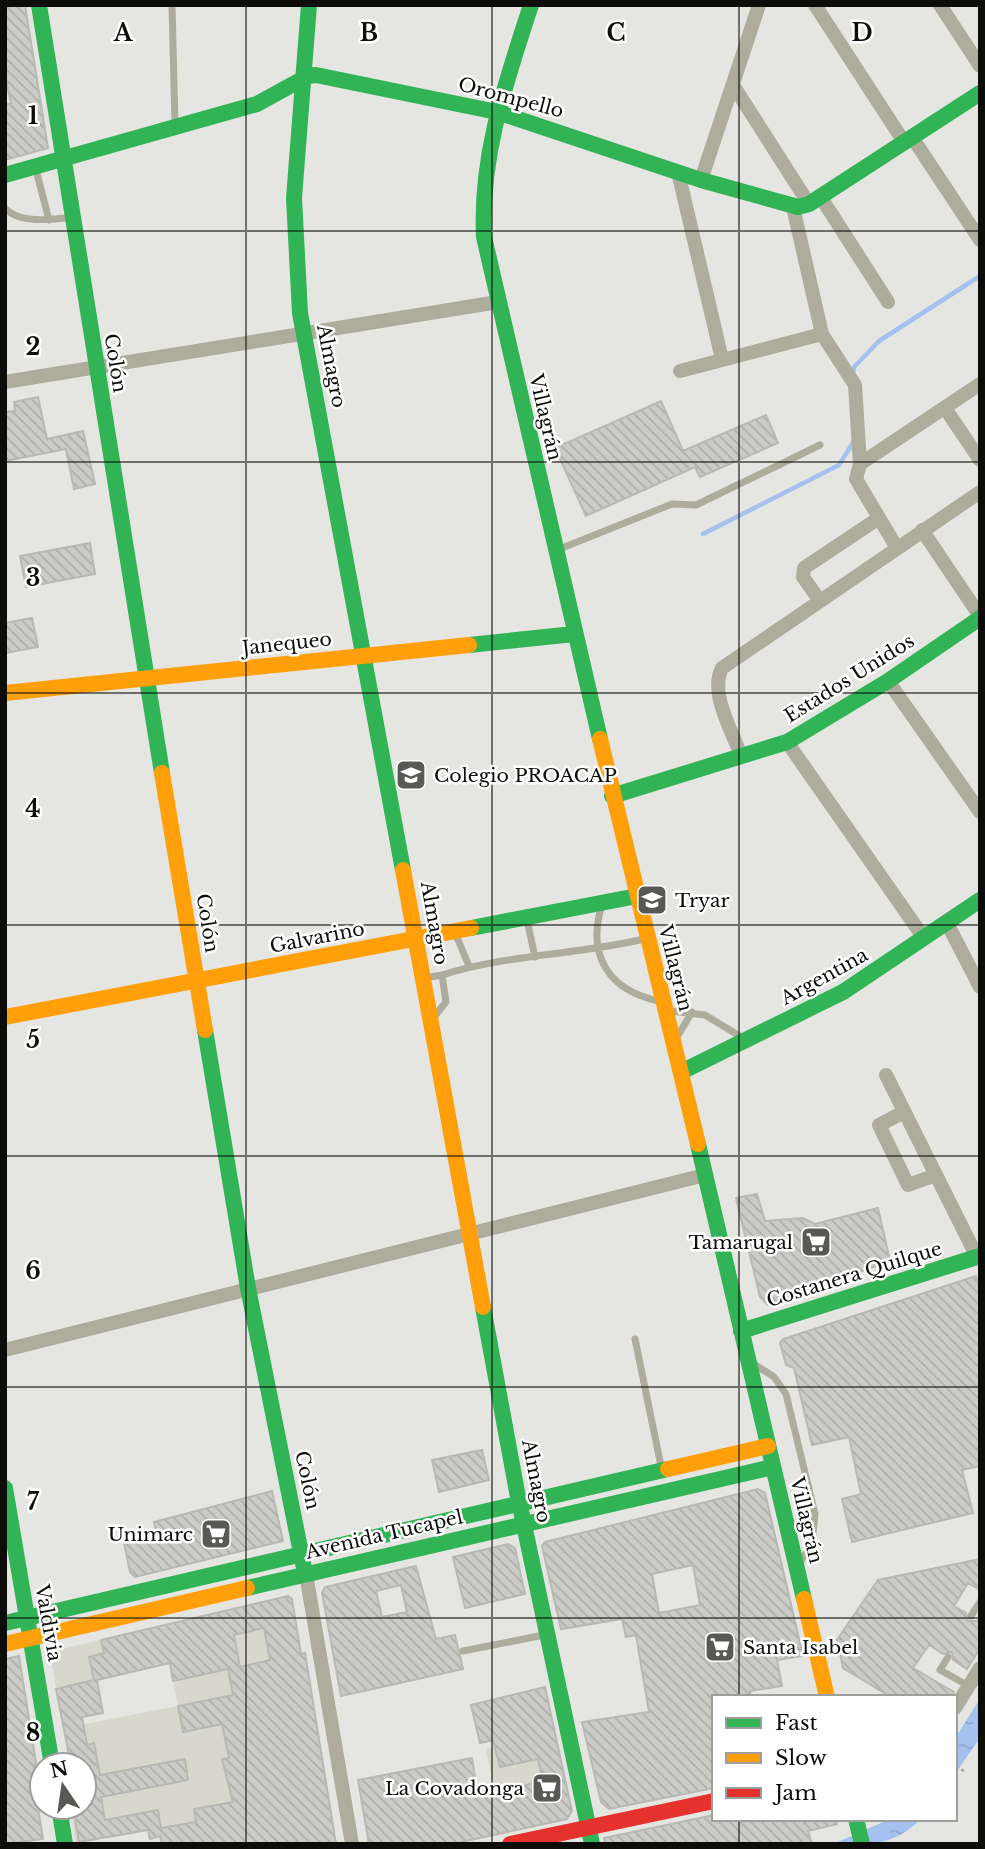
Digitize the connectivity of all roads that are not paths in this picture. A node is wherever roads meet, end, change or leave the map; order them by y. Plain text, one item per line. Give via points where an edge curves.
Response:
1 (39, 5) edge
2 (172, 5) edge
3 (309, 5) edge
4 (531, 5) edge
5 (760, 5) edge
6 (816, 5) edge
7 (940, 5) edge
8 (980, 66) edge
9 (301, 79) junction
10 (733, 85) junction
11 (980, 93) edge
12 (497, 112) junction
13 (175, 127) junction
14 (908, 139) junction
15 (64, 158) junction
16 (35, 166) junction
17 (678, 172) junction
18 (5, 175) edge
19 (701, 180) junction
20 (807, 202) junction
21 (5, 208) edge
22 (73, 217) junction
23 (49, 220) junction
24 (980, 240) edge
25 (498, 302) junction
26 (888, 302) dead end
27 (822, 334) junction
28 (305, 335) junction
29 (722, 359) junction
30 (95, 368) junction
31 (680, 370) dead end
32 (5, 382) edge
33 (980, 384) edge
34 (944, 408) junction
35 (820, 445) dead end
36 (980, 460) edge
37 (860, 464) junction
38 (980, 492) edge
39 (879, 518) junction
40 (922, 530) junction
41 (897, 548) junction
42 (555, 551) junction
43 (820, 601) junction
44 (980, 617) edge
45 (573, 634) junction
46 (365, 656) junction
47 (148, 678) junction
48 (888, 681) junction
49 (5, 693) edge
50 (787, 742) junction
51 (741, 755) junction
52 (612, 796) junction
53 (980, 813) edge
54 (637, 896) junction
55 (980, 900) edge
56 (603, 903) junction
57 (526, 918) junction
58 (947, 923) junction
59 (454, 932) junction
60 (647, 938) junction
61 (924, 938) junction
62 (417, 940) junction
63 (597, 950) junction
64 (535, 957) junction
65 (469, 967) junction
66 (442, 975) junction
67 (424, 978) junction
68 (196, 981) junction
69 (980, 987) edge
70 (664, 1006) junction
71 (692, 1012) junction
72 (5, 1017) edge
73 (431, 1020) junction
74 (746, 1041) junction
75 (674, 1044) junction
76 (681, 1072) junction
77 (886, 1075) dead end
78 (904, 1112) junction
79 (705, 1175) junction
80 (936, 1175) junction
81 (469, 1234) junction
82 (978, 1257) edge
83 (248, 1288) junction
84 (741, 1331) junction
85 (635, 1339) dead end
86 (5, 1350) edge
87 (749, 1363) junction
88 (768, 1446) junction
89 (773, 1466) junction
90 (662, 1470) junction
91 (5, 1488) edge
92 (519, 1503) junction
93 (523, 1523) junction
94 (302, 1554) junction
95 (796, 1567) junction
96 (306, 1574) junction
97 (980, 1602) edge
98 (971, 1616) dead end
99 (27, 1618) junction
100 (5, 1623) edge
101 (547, 1634) junction
102 (30, 1638) junction
103 (5, 1644) edge
104 (463, 1651) dead end
105 (948, 1657) dead end
106 (980, 1668) edge
107 (969, 1686) junction
108 (827, 1695) edge
109 (957, 1705) edge
110 (50, 1751) edge
111 (712, 1801) edge
112 (61, 1821) edge
113 (856, 1821) edge
114 (588, 1827) junction
115 (65, 1844) edge
116 (352, 1844) edge
117 (510, 1844) edge
118 (592, 1844) edge
119 (862, 1844) edge

1 - 15 main road, Colón
2 - 13 lane
3 - 9 main road, Almagro
4 - 12 main road, Villagrán
5 - 10 street
6 - 14 street
7 - 8 street
9 - 12 main road, Orompello via 323,75
9 - 13 main road, Orompello via 257,104
9 - 28 main road, Almagro via 292,219 293,262
10 - 19 street
10 - 20 street
11 - 14 main road
12 - 17 main road, Orompello
12 - 25 main road, Villagrán via 483,164 481,203
13 - 15 main road, Orompello
14 - 20 main road
14 - 24 street
15 - 16 main road, Orompello
15 - 22 main road, Colón
16 - 18 main road, Orompello
16 - 23 lane
17 - 19 main road, Orompello
17 - 29 street
19 - 20 main road, Orompello
20 - 26 street
20 - 27 street
21 - 23 lane via 11,214
22 - 23 lane
22 - 30 main road, Colón
25 - 28 street
25 - 42 main road, Villagrán
27 - 29 street
27 - 37 street via 852,380
28 - 30 street
28 - 46 main road, Almagro
29 - 31 street
30 - 32 street
30 - 47 main road, Colón
33 - 34 street
34 - 36 street
34 - 37 street
35 - 42 lane via 696,505 672,504
37 - 39 street via 856,479
38 - 40 street
39 - 41 street
39 - 43 street via 804,568 803,577
40 - 41 street
40 - 44 street
41 - 43 street
42 - 45 main road, Villagrán
43 - 51 street via 722,668 716,680 718,693
44 - 48 main road, Estados Unidos
45 - 46 main road, Janequeo
45 - 52 main road, Villagrán
46 - 47 main road, Janequeo
46 - 62 main road, Almagro
47 - 49 main road, Janequeo
47 - 68 main road, Colón
48 - 50 main road, Estados Unidos
48 - 53 street
50 - 51 main road, Estados Unidos
50 - 61 street
51 - 52 main road, Estados Unidos
52 - 54 main road, Villagrán
54 - 56 main road, Galvarino
54 - 60 main road, Villagrán
55 - 58 main road, Argentina
56 - 57 main road, Galvarino
56 - 63 lane
57 - 59 main road, Galvarino
57 - 64 lane
58 - 61 main road, Argentina
58 - 69 street
59 - 62 main road, Galvarino
59 - 65 lane
60 - 63 lane
60 - 70 main road, Villagrán
61 - 74 main road, Argentina via 842,992
62 - 67 main road, Almagro
62 - 68 main road, Galvarino
63 - 64 lane
63 - 70 lane via 616,981 634,996
64 - 65 lane
65 - 66 lane
66 - 67 lane
66 - 73 lane via 446,1002
67 - 73 main road, Almagro
68 - 72 main road, Galvarino
68 - 83 main road, Colón
70 - 71 lane
70 - 75 main road, Villagrán
71 - 74 lane via 718,1020
71 - 75 lane
73 - 81 main road, Almagro
74 - 76 main road, Argentina
75 - 76 main road, Villagrán
76 - 79 main road, Villagrán
77 - 78 street
78 - 80 street
78 - 80 street via 879,1125 908,1185
79 - 81 street
79 - 84 main road, Villagrán
80 - 82 street
81 - 83 street
81 - 92 main road, Almagro
82 - 84 main road, Costanera Quilque
83 - 86 street
83 - 94 main road, Colón
84 - 87 main road, Villagrán
85 - 90 lane
87 - 88 main road, Villagrán
87 - 95 lane via 766,1371 786,1394 815,1514 812,1543
88 - 89 main road, Villagrán
88 - 90 main road, Avenida Tucapel
89 - 93 main road, Avenida Tucapel
89 - 95 main road, Villagrán
90 - 92 main road, Avenida Tucapel
91 - 99 main road, Valdivia
92 - 93 main road, Almagro
92 - 94 main road, Avenida Tucapel
93 - 96 main road, Avenida Tucapel
93 - 101 main road, Almagro
94 - 96 main road, Colón
94 - 99 main road, Avenida Tucapel
95 - 108 main road, Villagrán
96 - 102 main road, Avenida Tucapel
96 - 116 street, Colón
97 - 98 lane
99 - 100 main road, Avenida Tucapel
99 - 102 main road, Valdivia
101 - 104 lane
101 - 114 main road, Almagro
102 - 103 main road, Avenida Tucapel
102 - 110 main road, Valdivia
105 - 107 lane via 940,1670
106 - 107 street
107 - 109 street
111 - 114 main road
112 - 115 main road
113 - 119 main road
114 - 117 main road
114 - 118 main road, Almagro

